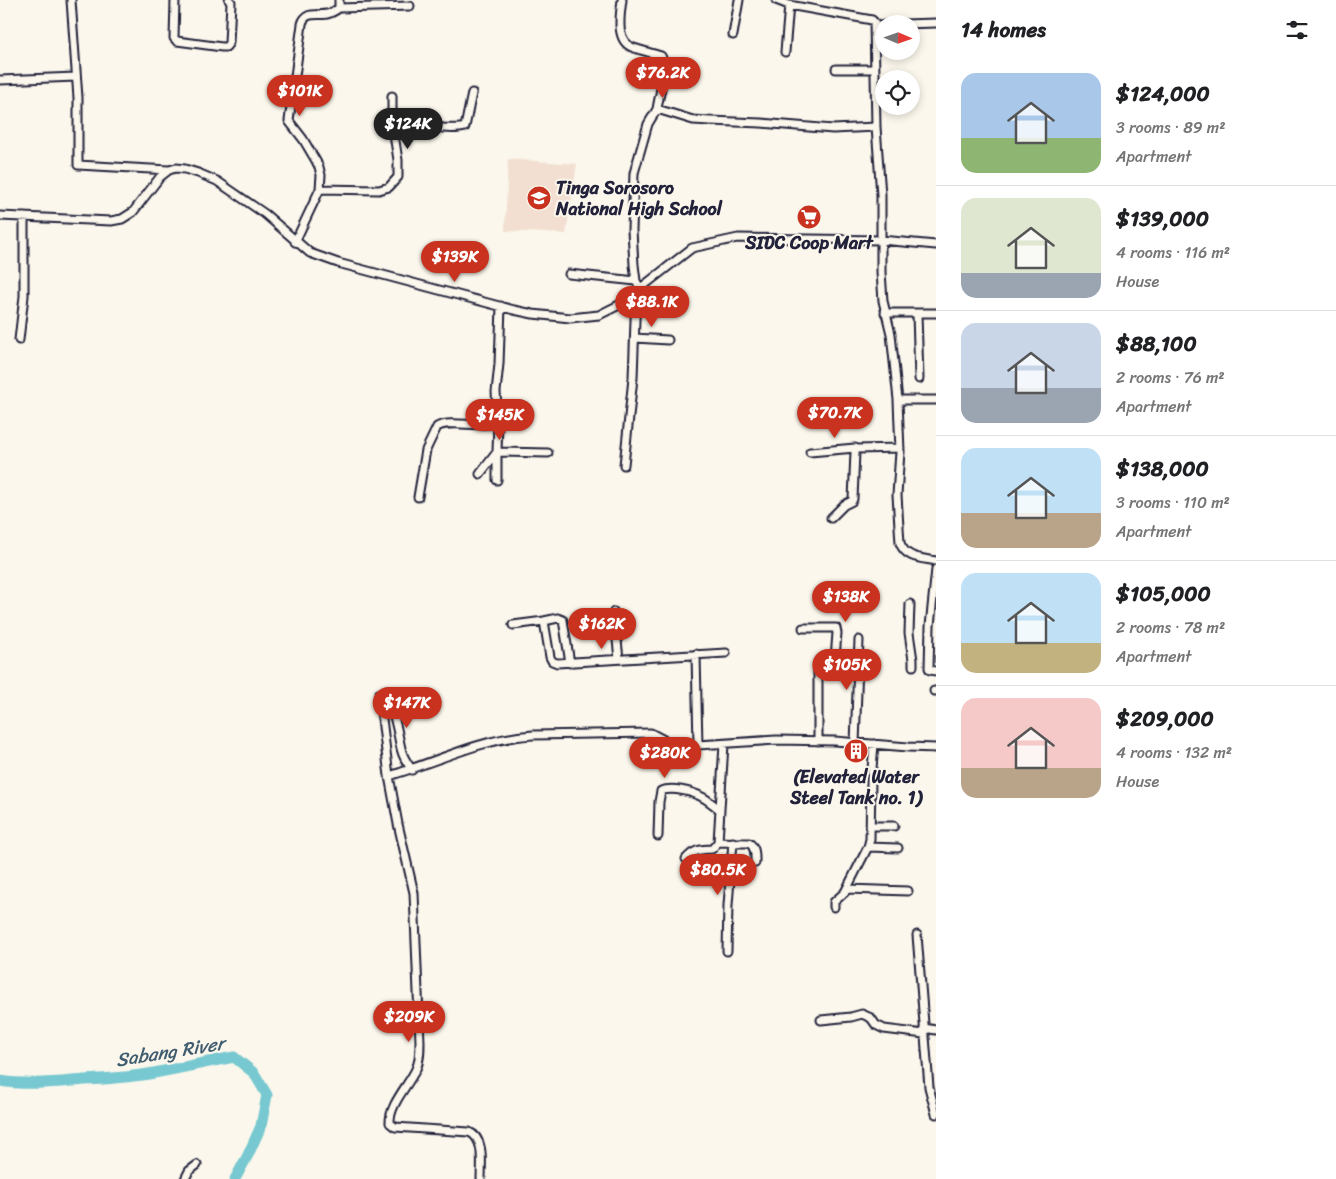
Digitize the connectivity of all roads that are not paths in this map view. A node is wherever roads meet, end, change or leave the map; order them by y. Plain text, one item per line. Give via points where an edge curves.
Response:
1 (71, 0) edge
2 (175, 0) edge
3 (339, 0) edge
4 (622, 0) edge
5 (739, 0) edge
6 (776, 0) edge
7 (232, 1) edge
8 (406, 4) edge
9 (789, 5) junction
10 (339, 8) junction
11 (920, 23) edge
12 (936, 23) edge
13 (875, 27) joint
14 (733, 35) dead end
15 (785, 52) dead end
16 (836, 69) dead end
17 (874, 69) junction
18 (76, 77) junction
19 (0, 80) edge
20 (472, 93) dead end
21 (392, 96) dead end
22 (657, 109) junction
23 (392, 122) junction
24 (876, 127) junction
25 (169, 170) junction
26 (320, 189) junction
27 (0, 216) edge
28 (24, 217) junction
29 (881, 240) junction
30 (295, 242) junction
31 (936, 245) edge
32 (569, 274) dead end
33 (637, 287) junction
34 (501, 306) junction
35 (885, 313) junction
36 (917, 313) junction
37 (936, 313) edge
38 (635, 338) junction
39 (19, 340) dead end
40 (668, 340) dead end
41 (919, 379) dead end
42 (898, 400) junction
43 (936, 400) edge
44 (498, 422) junction
45 (857, 448) junction
46 (900, 448) junction
47 (497, 452) junction
48 (810, 452) dead end
49 (548, 453) dead end
50 (624, 465) dead end
51 (480, 474) dead end
52 (497, 480) dead end
53 (418, 497) dead end
54 (831, 518) dead end
55 (936, 561) edge
56 (936, 569) edge
57 (910, 604) dead end
58 (614, 612) dead end
59 (544, 621) junction
60 (513, 625) dead end
61 (803, 628) dead end
62 (859, 640) dead end
63 (726, 653) dead end
64 (696, 654) junction
65 (619, 659) junction
66 (570, 663) junction
67 (858, 666) junction
68 (913, 666) dead end
69 (936, 671) edge
70 (818, 672) dead end
71 (818, 741) junction
72 (855, 743) junction
73 (724, 744) junction
74 (874, 744) junction
75 (698, 746) junction
76 (936, 748) edge
77 (412, 770) junction
78 (389, 776) junction
79 (719, 809) junction
80 (871, 826) junction
81 (894, 826) dead end
82 (658, 836) dead end
83 (718, 842) junction
84 (733, 842) junction
85 (868, 847) junction
86 (898, 848) dead end
87 (686, 859) dead end
88 (755, 863) dead end
89 (847, 889) junction
90 (908, 891) dead end
91 (834, 907) dead end
92 (917, 935) dead end
93 (727, 951) dead end
94 (821, 1020) dead end
95 (936, 1030) edge
96 (924, 1031) junction
97 (936, 1114) edge
98 (197, 1165) dead end
99 (185, 1179) edge
100 (483, 1179) edge

1 - 18 street
2 - 7 street via 174,38 222,47 229,43
3 - 10 street
4 - 22 street via 622,38 628,46 661,56 663,60
5 - 14 street
6 - 9 street
8 - 10 street
9 - 13 street via 872,20
9 - 15 street
10 - 26 street via 328,14 308,15 304,19 288,117 319,167
11 - 12 street
13 - 17 street
16 - 17 street
17 - 24 street
18 - 19 street
18 - 25 street via 78,165
20 - 23 street via 465,127 440,128
21 - 23 street
22 - 24 street via 693,120 833,129
22 - 33 street via 648,124 634,173 632,230
23 - 26 street via 398,160 398,177 394,182 379,190
24 - 29 street
25 - 28 street via 133,212 122,219
25 - 30 street via 185,169 217,181 265,214
26 - 30 street
27 - 28 street
28 - 39 street via 24,296
29 - 31 street
29 - 33 street via 738,238 692,248
29 - 35 street
30 - 34 street via 310,253 338,263
32 - 33 street
33 - 34 street via 619,305 599,315 570,318
33 - 38 street
34 - 44 street via 496,392
35 - 36 street
35 - 42 street via 891,334
36 - 37 street
36 - 41 street
38 - 40 street
38 - 50 street
42 - 43 street
42 - 46 street
44 - 47 street
44 - 53 street via 437,428 426,450
45 - 46 street
45 - 48 street
45 - 54 street via 854,452 853,499
46 - 55 street via 897,495 900,543 907,554
47 - 49 street
47 - 51 street
47 - 52 street
56 - 69 street via 929,668
57 - 68 street
58 - 65 street
59 - 60 street
59 - 66 street via 552,661
59 - 66 street via 563,620
61 - 67 street via 836,628 837,663
62 - 67 street
63 - 64 street
64 - 65 street
64 - 75 street
65 - 66 street
67 - 72 street
70 - 71 street
71 - 72 street
71 - 73 street
72 - 74 street
73 - 75 street
73 - 79 street
74 - 76 street
74 - 80 street
75 - 77 street via 672,744 651,733 517,736
77 - 78 street
77 - 78 street via 401,750 390,705 379,694
78 - 100 street via 414,893 420,1042 417,1067 393,1108 390,1123 395,1127 474,1134 480,1147
79 - 82 street via 696,794 670,789 661,791
79 - 83 street
80 - 81 street
80 - 85 street
83 - 84 street
83 - 87 street via 712,849 696,851
84 - 88 street via 752,845
84 - 93 street
85 - 86 street
85 - 89 street
89 - 90 street
89 - 91 street via 834,902
92 - 96 street
94 - 96 street via 862,1014 884,1029
95 - 96 street
96 - 97 street via 929,1087
98 - 99 street

